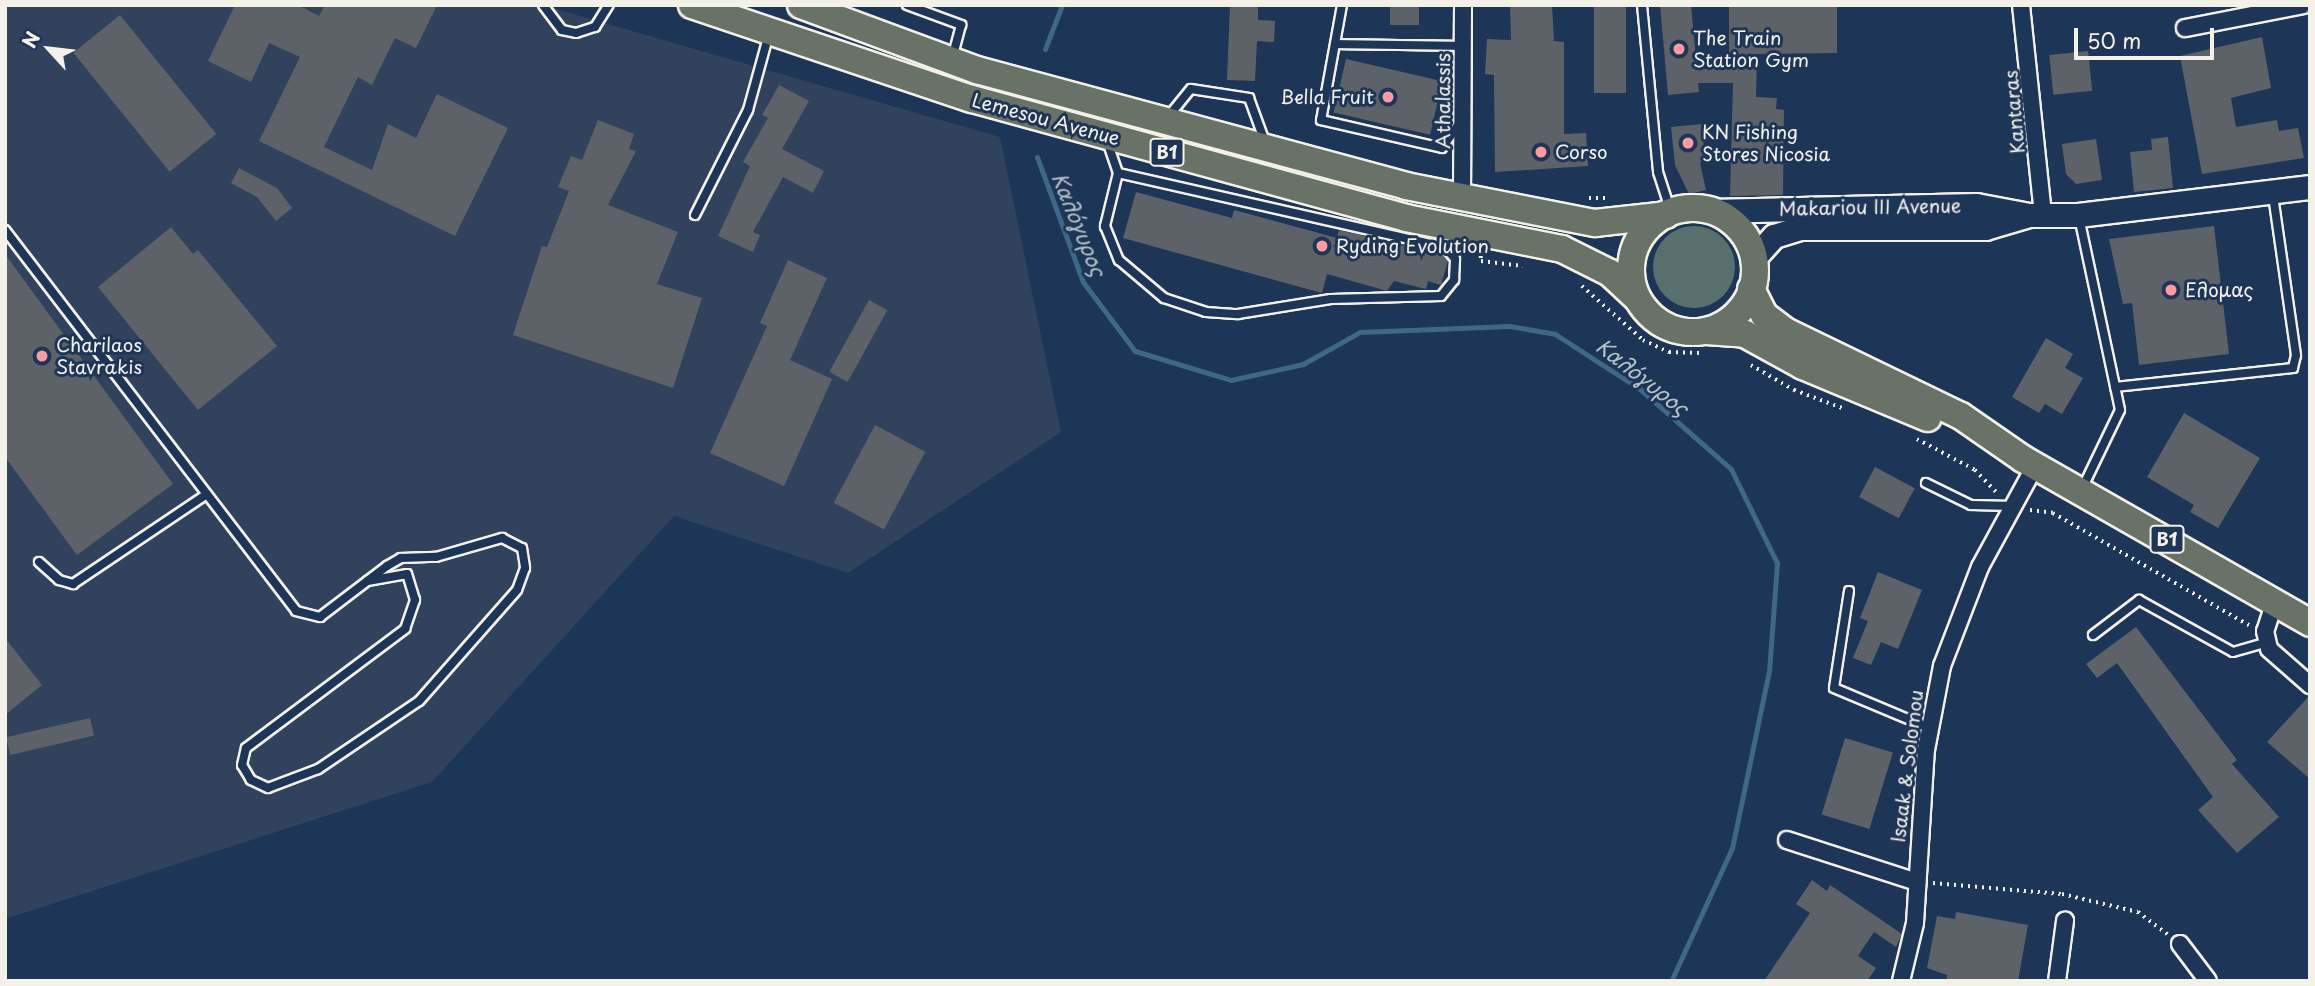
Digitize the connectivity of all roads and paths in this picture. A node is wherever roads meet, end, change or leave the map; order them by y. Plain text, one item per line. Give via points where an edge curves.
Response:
1 (543, 5) edge
2 (609, 5) edge
3 (692, 5) edge
4 (801, 5) edge
5 (907, 5) edge
6 (1342, 5) edge
7 (1463, 5) edge
8 (1642, 5) edge
9 (2021, 5) edge
10 (2303, 5) edge
11 (2185, 28) dead end
12 (770, 31) junction
13 (1335, 44) junction
14 (1464, 46) junction
15 (951, 60) junction
16 (1465, 116) junction
17 (1164, 122) junction
18 (1105, 135) junction
19 (1269, 150) junction
20 (1118, 173) junction
21 (2310, 187) edge
22 (2273, 192) junction
23 (1462, 196) junction
24 (1587, 198) dead end
25 (1613, 198) dead end
26 (1710, 211) junction
27 (1669, 214) junction
28 (695, 215) dead end
29 (2036, 215) junction
30 (2078, 215) junction
31 (5, 230) edge
32 (1470, 230) junction
33 (1445, 247) junction
34 (1753, 259) junction
35 (1751, 289) junction
36 (1637, 298) junction
37 (1706, 331) junction
38 (2115, 387) junction
39 (2029, 463) junction
40 (1984, 477) dead end
41 (1926, 483) dead end
42 (2081, 491) junction
43 (207, 494) junction
44 (2014, 504) junction
45 (39, 562) dead end
46 (368, 580) junction
47 (1849, 591) dead end
48 (2275, 601) junction
49 (2310, 623) edge
50 (2093, 635) dead end
51 (2266, 639) junction
52 (2310, 685) edge
53 (1929, 728) junction
54 (1787, 840) dead end
55 (1917, 882) junction
56 (2065, 921) dead end
57 (2180, 944) joint
58 (1901, 981) edge
59 (2057, 981) edge
60 (2208, 981) edge

1 - 2 lane via 562,30 576,33 595,27
3 - 12 main road, Lemesou Avenue / B1
4 - 15 main road, Lemesou Avenue / B1
5 - 15 lane via 961,25
6 - 13 lane
7 - 14 street, Athalassis
8 - 27 lane via 1658,172
9 - 29 street, Kantaras via 2036,106
10 - 11 street
12 - 18 main road, Lemesou Avenue / B1 via 972,99
12 - 28 lane via 748,110
13 - 14 lane
13 - 16 lane via 1321,120 1442,148
14 - 16 street, Athalassis
15 - 17 main road, Lemesou Avenue / B1
16 - 23 street, Athalassis
17 - 19 main road, Lemesou Avenue / B1
17 - 19 lane via 1191,89 1249,98
18 - 20 lane
18 - 32 main road, Lemesou Avenue / B1
19 - 23 main road, Lemesou Avenue / B1
20 - 33 lane
20 - 33 lane via 1105,226 1119,260 1164,298 1206,312 1238,314 1331,299 1441,296 1454,280 1455,259
21 - 22 street, Makariou III Avenue
22 - 30 street, Makariou III Avenue
22 - 38 lane via 2296,355 2293,368
23 - 27 main road, Lemesou Avenue / B1 via 1595,223
24 - 25 path
26 - 27 main road, B1
26 - 29 street, Makariou III Avenue via 1976,205
26 - 34 main road via 1738,229
27 - 36 main road via 1646,229 1634,251 1631,275
29 - 30 street, Makariou III Avenue
29 - 34 street, Makariou III Avenue via 1985,228 1801,228 1768,239
30 - 38 lane
31 - 43 lane
32 - 33 lane
32 - 36 main road, Lemesou Avenue / B1 via 1570,252 1610,273
34 - 35 main road
35 - 37 main road via 1734,316
35 - 39 main road, B1 via 1764,315 1785,331 1933,401
36 - 37 main road, B1 via 1666,326
37 - 39 main road, B1 via 1751,337 1802,366
38 - 42 lane via 2120,410
39 - 42 main road, B1
39 - 44 street, Isaak & Solomou
40 - 44 path via 1989,488
41 - 44 lane via 1970,505
42 - 48 main road, B1
43 - 45 lane via 73,584 59,580
43 - 46 lane via 296,611 320,617
44 - 51 path via 2039,515 2053,513
44 - 53 street, Isaak & Solomou via 1958,617
46 - 46 lane via 401,558 436,557 502,538 522,548 525,568 517,590 419,701 318,769 268,788 251,780 242,765 246,748 405,629 415,600 407,574
47 - 53 lane via 1834,688
48 - 49 main road, B1
48 - 51 street
50 - 51 lane via 2139,600 2233,652
51 - 52 street via 2274,656
53 - 55 street, Isaak & Solomou
54 - 55 street
55 - 57 path via 2074,897 2138,912
55 - 58 street, Isaak & Solomou via 1915,923
56 - 59 street
57 - 60 street

